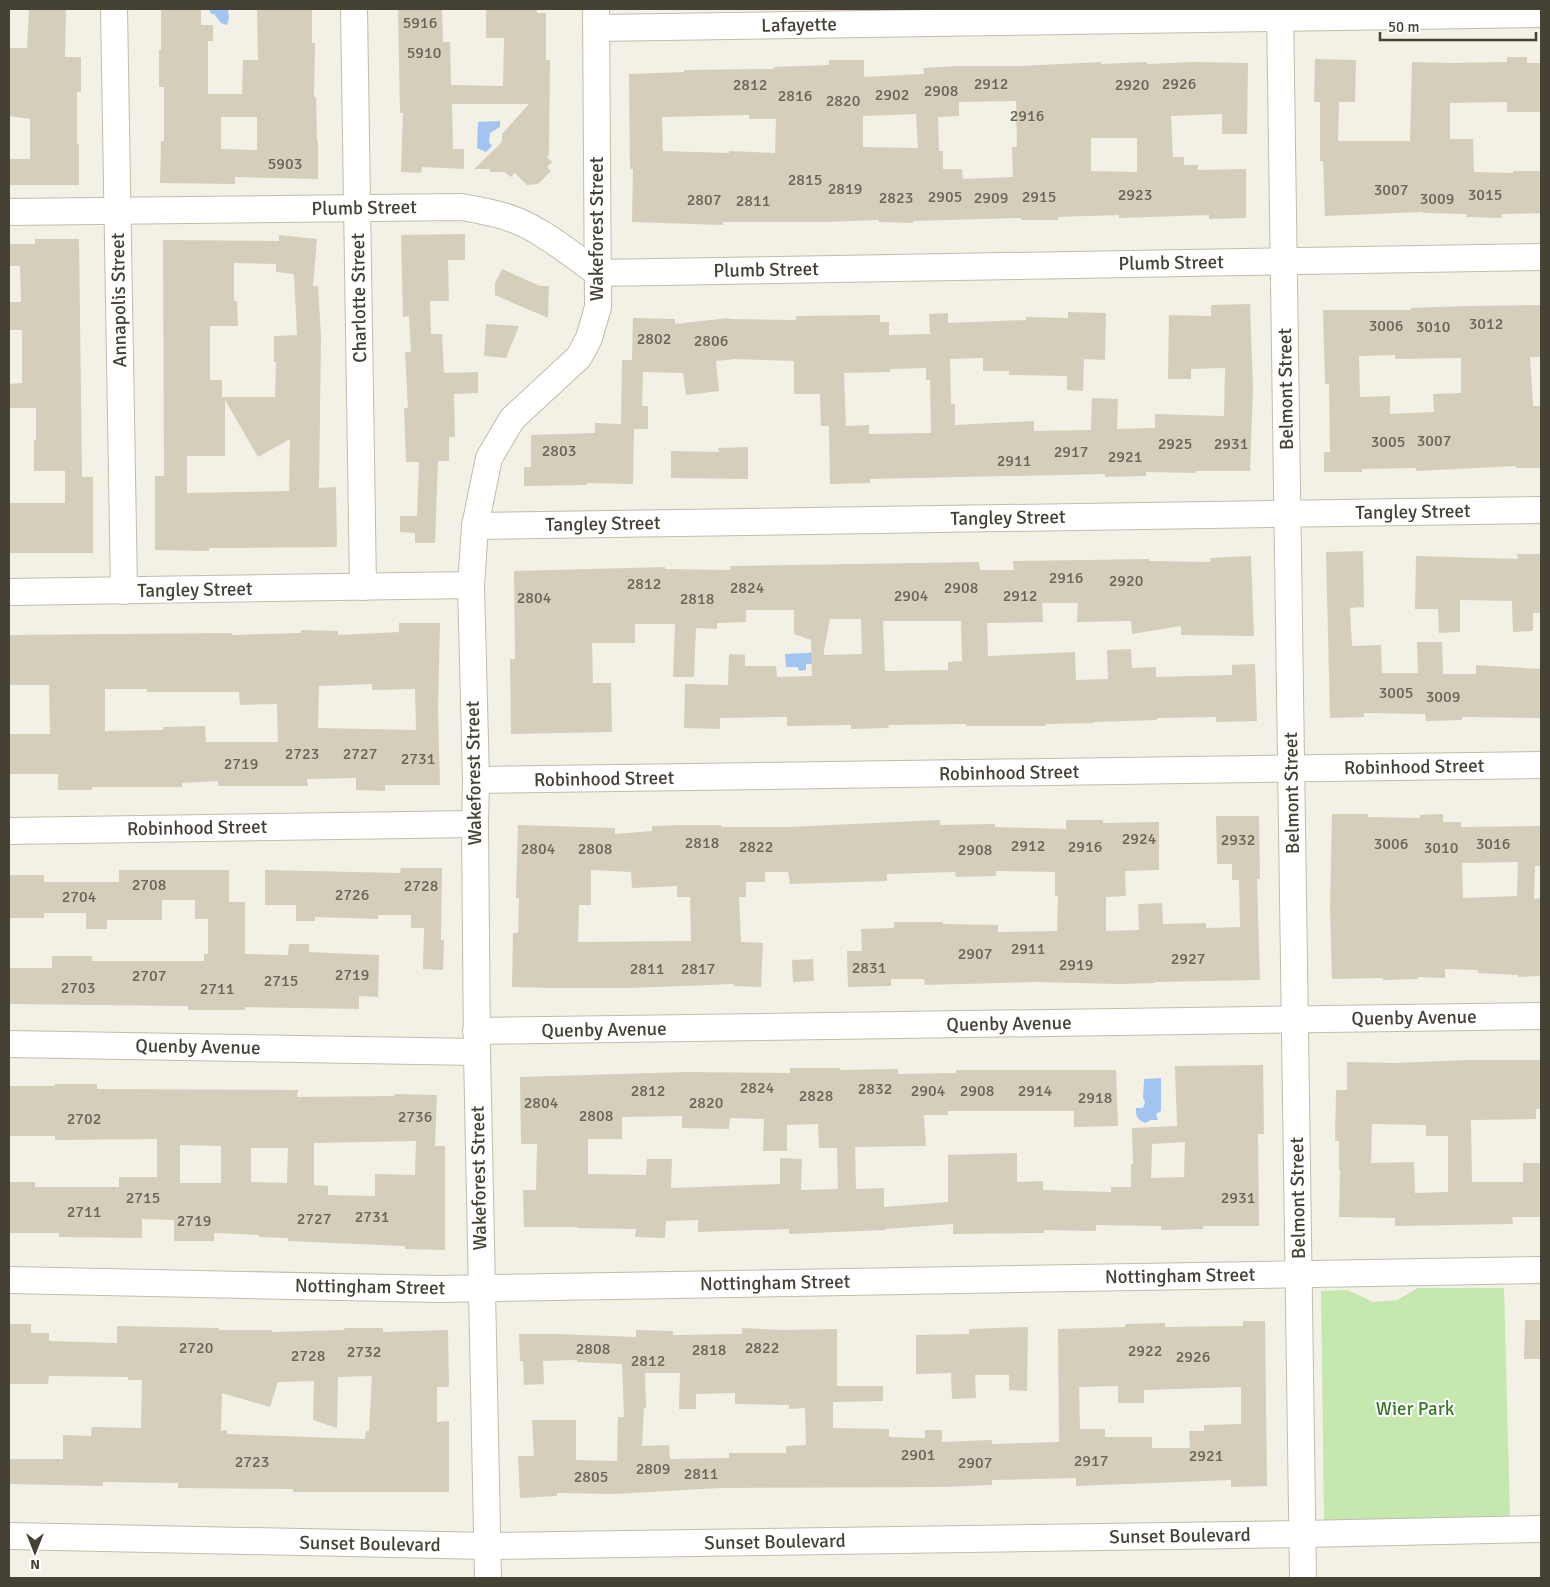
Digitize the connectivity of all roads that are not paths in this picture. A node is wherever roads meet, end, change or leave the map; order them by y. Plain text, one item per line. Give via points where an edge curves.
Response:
1 (114, 9) edge
2 (354, 9) edge
3 (1280, 13) edge
4 (1541, 14) edge
5 (597, 18) edge
6 (357, 208) junction
7 (117, 211) junction
8 (9, 212) edge
9 (1541, 257) edge
10 (1284, 261) junction
11 (598, 273) junction
12 (1541, 510) edge
13 (1288, 514) junction
14 (475, 526) junction
15 (471, 585) junction
16 (363, 587) junction
17 (124, 591) junction
18 (9, 592) edge
19 (1541, 765) edge
20 (1292, 769) junction
21 (476, 780) junction
22 (475, 824) junction
23 (9, 831) edge
24 (1541, 1016) edge
25 (1295, 1020) junction
26 (477, 1042) junction
27 (9, 1044) edge
28 (1541, 1270) edge
29 (1299, 1274) junction
30 (9, 1280) edge
31 (482, 1288) junction
32 (1541, 1529) edge
33 (1302, 1534) junction
34 (9, 1536) edge
35 (488, 1546) junction
36 (488, 1578) edge
37 (1303, 1578) edge

1 - 7 street, Annapolis Street
2 - 6 street, Charlotte Street
3 - 4 street, Lafayette
3 - 5 street, Lafayette
3 - 10 street, Belmont Street
5 - 11 street, Wakeforest Street
6 - 7 street, Plumb Street
6 - 11 street, Plumb Street via 462,207 491,212 517,221
6 - 16 street, Charlotte Street
7 - 8 street, Plumb Street
7 - 17 street, Annapolis Street
9 - 10 street, Plumb Street
10 - 11 street, Plumb Street
10 - 13 street, Belmont Street
11 - 14 street, Wakeforest Street via 598,307 589,338 579,357 512,419 501,435 489,458
12 - 13 street, Tangley Street
13 - 14 street, Tangley Street
13 - 20 street, Belmont Street
14 - 15 street, Wakeforest Street
15 - 16 street, Tangley Street
15 - 21 street, Wakeforest Street
16 - 17 street, Tangley Street
17 - 18 street, Tangley Street
19 - 20 street, Robinhood Street
20 - 21 street, Robinhood Street
20 - 25 street, Belmont Street
21 - 22 street, Wakeforest Street
22 - 23 street, Robinhood Street
22 - 26 street, Wakeforest Street
24 - 25 street, Quenby Avenue
25 - 26 street, Quenby Avenue
25 - 29 street, Belmont Street
26 - 27 street, Quenby Avenue
26 - 31 street, Wakeforest Street
28 - 29 street, Nottingham Street
29 - 31 street, Nottingham Street
29 - 33 street, Belmont Street
30 - 31 street, Nottingham Street
31 - 35 street, Wakeforest Street
32 - 33 street, Sunset Boulevard
33 - 35 street, Sunset Boulevard
33 - 37 street, Belmont Street
34 - 35 street, Sunset Boulevard
35 - 36 street, Wakeforest Street

